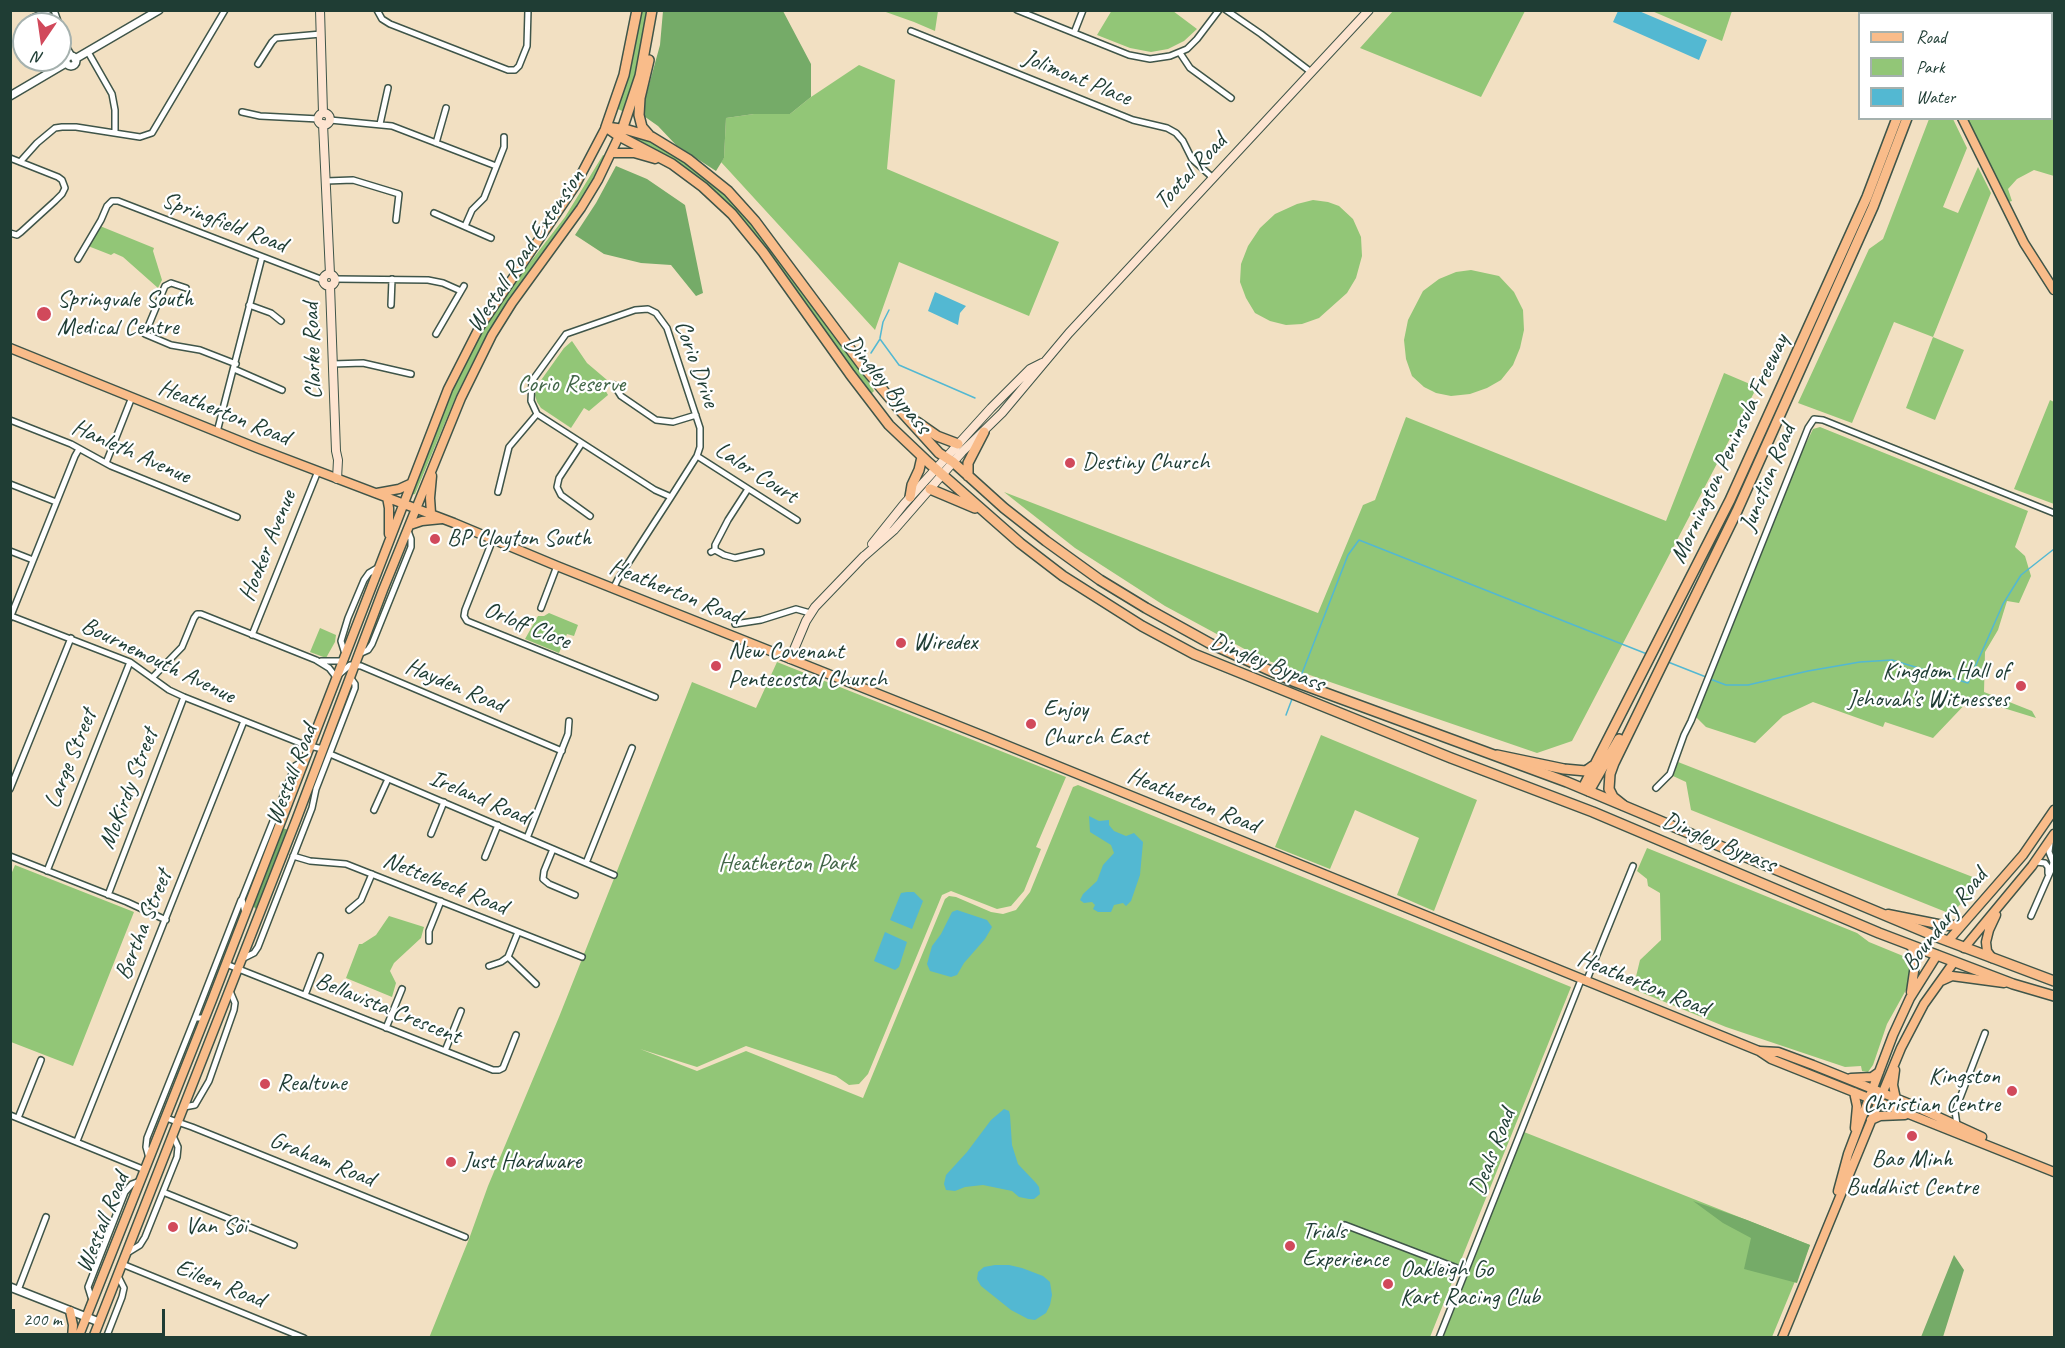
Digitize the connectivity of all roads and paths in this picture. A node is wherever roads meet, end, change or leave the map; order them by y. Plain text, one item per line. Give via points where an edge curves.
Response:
1 (159, 10) edge
2 (225, 10) edge
3 (320, 10) edge
4 (377, 10) edge
5 (528, 10) edge
6 (637, 10) edge
7 (652, 10) edge
8 (1017, 10) edge
9 (1083, 10) edge
10 (1219, 10) edge
11 (1226, 10) edge
12 (1369, 10) edge
13 (649, 31) junction
14 (911, 31) dead end
15 (1074, 33) junction
16 (321, 34) junction
17 (88, 52) junction
18 (1180, 53) junction
19 (72, 58) edge
20 (258, 64) dead end
21 (49, 72) edge
22 (1311, 72) junction
23 (388, 88) dead end
24 (10, 96) edge
25 (1231, 98) dead end
26 (446, 108) dead end
27 (242, 112) dead end
28 (324, 119) junction
29 (1896, 120) edge
30 (1906, 120) edge
31 (1963, 120) edge
32 (380, 124) junction
33 (606, 127) junction
34 (114, 133) junction
35 (621, 133) junction
36 (504, 137) dead end
37 (652, 137) junction
38 (436, 143) junction
39 (612, 153) junction
40 (10, 158) edge
41 (20, 162) junction
42 (672, 164) junction
43 (496, 166) junction
44 (1213, 178) junction
45 (326, 181) junction
46 (434, 213) dead end
47 (396, 220) dead end
48 (465, 226) junction
49 (10, 233) edge
50 (491, 238) dead end
51 (262, 257) junction
52 (78, 259) dead end
53 (392, 279) junction
54 (329, 280) junction
55 (186, 288) dead end
56 (2055, 290) edge
57 (249, 305) junction
58 (391, 305) dead end
59 (281, 321) dead end
60 (436, 333) dead end
61 (10, 348) edge
62 (1043, 362) junction
63 (333, 364) junction
64 (235, 366) junction
65 (411, 374) dead end
66 (614, 385) dead end
67 (282, 390) dead end
68 (132, 398) junction
69 (898, 408) junction
70 (537, 414) junction
71 (696, 415) junction
72 (10, 420) edge
73 (217, 432) junction
74 (984, 432) junction
75 (582, 443) junction
76 (958, 444) junction
77 (79, 449) junction
78 (697, 456) junction
79 (922, 457) junction
80 (950, 460) junction
81 (106, 463) junction
82 (433, 464) junction
83 (318, 471) junction
84 (940, 472) junction
85 (968, 476) junction
86 (334, 478) junction
87 (10, 484) edge
88 (410, 484) junction
89 (748, 489) junction
90 (930, 489) junction
91 (498, 492) dead end
92 (376, 493) junction
93 (387, 497) junction
94 (910, 498) junction
95 (669, 500) junction
96 (56, 502) junction
97 (403, 503) junction
98 (416, 507) junction
99 (983, 511) junction
100 (431, 513) junction
101 (2055, 513) edge
102 (590, 516) dead end
103 (237, 517) dead end
104 (444, 519) junction
105 (797, 520) dead end
106 (409, 528) junction
107 (493, 539) junction
108 (389, 540) junction
109 (10, 551) edge
110 (762, 552) dead end
111 (862, 558) junction
112 (33, 560) junction
113 (557, 566) junction
114 (613, 589) junction
115 (541, 608) dead end
116 (810, 613) junction
117 (11, 617) edge
118 (735, 624) dead end
119 (252, 635) junction
120 (71, 638) junction
121 (344, 657) junction
122 (790, 659) junction
123 (316, 660) junction
124 (130, 662) junction
125 (355, 665) junction
126 (336, 677) junction
127 (152, 678) junction
128 (184, 697) junction
129 (655, 697) dead end
130 (1642, 702) junction
131 (244, 721) junction
132 (569, 721) dead end
133 (310, 747) junction
134 (632, 748) dead end
135 (562, 751) junction
136 (326, 752) junction
137 (1497, 755) junction
138 (305, 760) junction
139 (1593, 766) junction
140 (388, 779) junction
141 (1656, 788) dead end
142 (10, 789) edge
143 (1586, 790) junction
144 (444, 802) junction
145 (1623, 805) junction
146 (1577, 806) junction
147 (374, 810) dead end
148 (2055, 810) edge
149 (498, 825) junction
150 (431, 834) dead end
151 (2053, 835) edge
152 (527, 838) junction
153 (2030, 845) junction
154 (553, 849) junction
155 (10, 856) edge
156 (293, 856) junction
157 (485, 857) dead end
158 (2035, 862) junction
159 (586, 863) junction
160 (1633, 866) dead end
161 (47, 871) junction
162 (372, 874) junction
163 (614, 875) dead end
164 (285, 877) junction
165 (2046, 880) junction
166 (271, 887) junction
167 (108, 894) junction
168 (575, 895) dead end
169 (242, 899) junction
170 (441, 901) junction
171 (2003, 901) junction
172 (349, 910) dead end
173 (1881, 913) junction
174 (245, 915) junction
175 (2031, 916) dead end
176 (166, 920) junction
177 (1961, 924) junction
178 (518, 932) junction
179 (429, 941) dead end
180 (1948, 941) junction
181 (1910, 945) junction
182 (1964, 948) junction
183 (1937, 955) junction
184 (320, 956) dead end
185 (508, 957) junction
186 (582, 957) dead end
187 (242, 959) junction
188 (1995, 960) junction
189 (1954, 962) junction
190 (226, 964) junction
191 (489, 966) dead end
192 (239, 969) junction
193 (1583, 981) junction
194 (2055, 981) edge
195 (1938, 983) junction
196 (536, 984) dead end
197 (2013, 984) junction
198 (402, 989) dead end
199 (230, 991) junction
200 (305, 995) junction
201 (2055, 996) edge
202 (1910, 998) junction
203 (212, 1000) junction
204 (225, 1005) junction
205 (461, 1011) dead end
206 (200, 1018) junction
207 (386, 1028) junction
208 (1985, 1033) dead end
209 (516, 1035) dead end
210 (445, 1051) junction
211 (1759, 1051) junction
212 (1896, 1058) junction
213 (41, 1060) dead end
214 (1880, 1072) junction
215 (1836, 1074) junction
216 (1873, 1089) junction
217 (1854, 1092) junction
218 (1882, 1093) junction
219 (1869, 1098) junction
220 (1896, 1099) junction
221 (1878, 1102) junction
222 (184, 1107) junction
223 (1955, 1110) junction
224 (10, 1115) edge
225 (1915, 1116) junction
226 (18, 1118) junction
227 (166, 1118) junction
228 (1940, 1118) junction
229 (1871, 1120) junction
230 (178, 1123) junction
231 (1957, 1126) junction
232 (175, 1139) junction
233 (77, 1141) junction
234 (1856, 1142) junction
235 (149, 1159) junction
236 (2055, 1167) edge
237 (145, 1170) junction
238 (2055, 1172) edge
239 (163, 1192) junction
240 (46, 1218) dead end
241 (1345, 1225) dead end
242 (465, 1237) dead end
243 (294, 1245) dead end
244 (127, 1253) junction
245 (122, 1264) junction
246 (1465, 1271) junction
247 (118, 1276) junction
248 (14, 1289) edge
249 (70, 1311) junction
250 (86, 1317) junction
251 (99, 1322) junction
252 (72, 1338) edge
253 (78, 1338) edge
254 (93, 1338) edge
255 (106, 1338) edge
256 (304, 1338) edge
257 (1439, 1338) edge
258 (1782, 1338) edge

1 - 17 street
2 - 34 street via 154,131 144,137
3 - 16 main road, Clarke Road
4 - 5 street via 390,24 515,70 527,46
6 - 33 highway, Westall Road Extension via 624,75
7 - 13 highway, Westall Road Extension
8 - 15 street
9 - 15 street
10 - 18 street via 1195,42
11 - 22 street
12 - 22 main road, Tootal Road
13 - 35 highway, Westall Road Extension via 640,76
13 - 37 highway via 650,56 639,115 642,127
14 - 44 street, Jolimont Place via 1134,120 1167,128 1176,133 1192,159
15 - 18 street via 1143,58
16 - 20 street via 276,38
16 - 28 main road, Clarke Road
17 - 19 street
17 - 34 street via 112,94
18 - 25 street via 1190,68
21 - 24 street
22 - 44 main road, Tootal Road
23 - 32 street
26 - 38 street
27 - 28 street
28 - 32 street
28 - 45 main road, Clarke Road
29 - 139 highway, Mornington Peninsula Freeway via 1859,214 1730,500
30 - 130 highway, Mornington Peninsula Freeway via 1873,207 1737,511
31 - 56 main road via 2025,243
32 - 38 street
33 - 35 highway
33 - 88 main road, Westall Road Extension via 575,186 465,352
34 - 41 street via 58,127
35 - 37 highway, Dingley Bypass
35 - 39 main road, Westall Road Extension
35 - 42 highway, Dingley Bypass
36 - 43 street
37 - 69 highway, Dingley Bypass via 704,170 744,207
38 - 43 street
39 - 42 main road via 638,153
39 - 82 main road, Westall Road Extension via 581,208 489,341
40 - 41 street
41 - 49 street via 58,177 64,184 62,194 19,234
42 - 79 highway, Dingley Bypass via 732,214 889,425
43 - 48 street via 484,198 472,210
44 - 62 main road, Tootal Road
45 - 47 street via 353,180 399,194
45 - 54 main road, Clarke Road
46 - 48 street
48 - 50 street
51 - 52 street, Springfield Road via 112,201
51 - 54 street, Springfield Road
51 - 57 street
53 - 54 street
53 - 58 street
53 - 60 street via 428,280 463,288
54 - 63 main road, Clarke Road
55 - 64 street via 171,283 165,286 146,334 171,345 200,350
57 - 59 street
57 - 64 street
61 - 68 main road, Heatherton Road
62 - 74 main road, Tootal Road
62 - 76 main road, Tootal Road via 1030,369
63 - 65 street via 363,363
63 - 86 main road, Clarke Road
64 - 67 street
64 - 73 street
66 - 71 street via 621,396 656,420 673,422
68 - 73 main road, Heatherton Road
68 - 81 street
69 - 76 highway via 928,431
69 - 80 highway, Dingley Bypass
70 - 71 street, Corio Drive via 531,401 532,381 566,334 644,309 664,321
70 - 75 street
70 - 91 street via 509,447
71 - 78 street, Corio Drive via 701,435
72 - 77 street, Hanleth Avenue
73 - 83 main road, Heatherton Road
74 - 80 main road, Tootal Road
74 - 85 highway via 968,464
75 - 95 street
75 - 102 street via 557,487 564,498
76 - 80 main road, Tootal Road
77 - 81 street, Hanleth Avenue
77 - 96 street
78 - 89 street, Lalor Court
78 - 95 street, Corio Drive
79 - 84 highway, Dingley Bypass
79 - 94 highway
80 - 84 main road, Tootal Road
80 - 85 highway, Dingley Bypass
81 - 103 street, Hanleth Avenue
82 - 98 main road, Westall Road Extension
82 - 100 main road
83 - 86 main road, Heatherton Road
83 - 119 street, Hooker Avenue
84 - 90 main road, Tootal Road
84 - 94 main road, Tootal Road
84 - 99 highway, Dingley Bypass
85 - 137 highway, Dingley Bypass via 1046,542 1122,594 1211,644 1293,681
86 - 92 main road, Heatherton Road
87 - 96 street
88 - 92 main road
88 - 97 main road, Westall Road Extension
89 - 105 street, Lalor Court
89 - 110 street via 713,551 735,558
90 - 99 highway
90 - 111 main road, Tootal Road via 894,530
92 - 93 main road, Heatherton Road
93 - 97 main road, Heatherton Road
93 - 108 main road
94 - 111 main road, Tootal Road
95 - 114 street, Corio Drive
96 - 112 street
97 - 98 main road, Heatherton Road
97 - 108 main road, Westall Road
98 - 100 main road, Heatherton Road
98 - 106 main road, Westall Road
99 - 146 highway, Dingley Bypass via 1055,571 1194,654
100 - 104 main road, Heatherton Road
101 - 141 street, Junction Road via 1814,418 1670,774
104 - 106 main road via 422,521
104 - 107 main road, Heatherton Road
106 - 125 main road, Westall Road
107 - 113 main road, Heatherton Road
107 - 129 street, Orloff Close via 465,609 467,621
108 - 121 main road, Westall Road
109 - 112 street
111 - 116 main road, Tootal Road
112 - 117 street
113 - 114 main road, Heatherton Road
113 - 115 street
114 - 122 main road, Heatherton Road
116 - 118 street via 796,609
116 - 122 main road, Tootal Road
117 - 120 street, Bournemouth Avenue
119 - 123 street
119 - 127 street via 197,614 182,647
120 - 124 street, Bournemouth Avenue
120 - 142 street
121 - 123 street
121 - 126 main road, Westall Road
122 - 193 main road, Heatherton Road
123 - 126 street
124 - 127 street, Bournemouth Avenue
124 - 161 street, Large Street
125 - 126 street
125 - 135 street, Hayden Road
125 - 136 main road, Westall Road
126 - 133 main road, Westall Road
127 - 128 street, Bournemouth Avenue
128 - 131 street, Bournemouth Avenue
128 - 167 street, McKirdy Street
130 - 143 highway, Mornington Peninsula Freeway
130 - 145 highway, Mornington Peninsula Freeway via 1610,774 1609,791
131 - 133 street, Bournemouth Avenue
131 - 176 street, Bertha Street
132 - 135 street
133 - 136 street, Bournemouth Avenue
133 - 138 main road, Westall Road
134 - 159 street
135 - 152 street
136 - 140 street, Ireland Road
136 - 156 street, Westall Road via 312,808
136 - 166 main road, Westall Road
137 - 139 highway via 1564,769 1586,771
137 - 143 highway, Dingley Bypass
138 - 169 street, Westall Road via 295,766
138 - 174 main road, Westall Road
139 - 143 highway, Mornington Peninsula Freeway
140 - 144 street, Ireland Road
140 - 147 street
143 - 145 highway, Dingley Bypass
143 - 146 highway
144 - 149 street, Ireland Road
144 - 150 street
145 - 173 highway, Dingley Bypass
146 - 181 highway, Dingley Bypass
148 - 153 main road, Boundary Road
149 - 152 street, Ireland Road
149 - 157 street
151 - 153 main road via 2036,847
151 - 158 main road, Boundary Road
151 - 165 street via 2049,852 2053,864
152 - 154 street, Ireland Road
153 - 177 main road, Boundary Road
154 - 159 street, Ireland Road
154 - 168 street via 544,880
155 - 161 street
156 - 162 street, Nettelbeck Road via 341,863
156 - 164 street, Westall Road
158 - 165 street via 2047,865
158 - 171 main road, Boundary Road
159 - 163 street, Ireland Road
160 - 193 street, Deals Road
161 - 167 street
162 - 170 street, Nettelbeck Road
162 - 172 street via 361,900
164 - 166 street
164 - 187 street, Westall Road via 258,947
165 - 175 street
166 - 187 main road, Westall Road
167 - 176 street
169 - 174 street
169 - 206 street, Westall Road
170 - 178 street, Nettelbeck Road
170 - 179 street
171 - 182 main road, Boundary Road
171 - 188 main road via 1986,940 1988,952
173 - 177 main road via 1948,926
173 - 180 highway, Dingley Bypass
174 - 190 main road, Westall Road
176 - 233 street, Bertha Street
177 - 180 main road, Boundary Road
178 - 185 street
178 - 186 street, Nettelbeck Road
180 - 182 highway, Dingley Bypass
180 - 183 highway, Boundary Road
181 - 183 highway, Dingley Bypass
181 - 202 main road via 1916,958
182 - 188 highway, Dingley Bypass
182 - 189 highway, Boundary Road
183 - 189 highway, Dingley Bypass
183 - 202 main road, Boundary Road
184 - 200 street
185 - 191 street
185 - 196 street
187 - 192 main road, Westall Road
188 - 194 highway, Dingley Bypass
189 - 195 main road, Boundary Road
189 - 197 highway, Dingley Bypass
190 - 192 street, Bellavista Crescent
190 - 203 main road, Westall Road
192 - 199 main road, Westall Road
192 - 200 street, Bellavista Crescent
193 - 211 main road, Heatherton Road
193 - 246 street, Deals Road
195 - 197 main road via 1952,976
195 - 212 main road, Boundary Road
197 - 201 highway, Dingley Bypass
198 - 207 street
199 - 204 main road, Westall Road
199 - 222 street, Westall Road via 234,1010 209,1082 195,1105
200 - 207 street, Bellavista Crescent
202 - 214 main road, Boundary Road
203 - 204 main road
203 - 206 main road, Westall Road
204 - 222 main road, Westall Road
205 - 210 street
206 - 227 main road, Westall Road
206 - 235 street, Westall Road via 147,1138
207 - 210 street, Bellavista Crescent
208 - 223 street
209 - 210 street, Bellavista Crescent via 499,1070
211 - 215 main road, Heatherton Road via 1778,1052
211 - 217 main road, Heatherton Road
212 - 218 main road, Boundary Road
212 - 220 main road
213 - 226 street
214 - 215 main road via 1852,1078
214 - 216 main road, Boundary Road
215 - 216 main road, Heatherton Road
216 - 218 main road, Heatherton Road
216 - 219 main road, Boundary Road
217 - 219 main road, Heatherton Road
217 - 234 main road
218 - 220 main road, Heatherton Road
218 - 221 main road, Boundary Road
219 - 221 main road, Heatherton Road
219 - 234 main road, Boundary Road
220 - 228 main road, Heatherton Road
221 - 225 main road, Heatherton Road
221 - 229 main road, Boundary Road
222 - 230 main road, Westall Road
223 - 228 street
223 - 231 street
224 - 226 street
225 - 229 main road via 1884,1115
225 - 238 main road, Heatherton Road
226 - 233 street
227 - 230 street, Graham Road
227 - 235 main road, Westall Road
228 - 231 main road, Heatherton Road
229 - 234 main road, Boundary Road
230 - 232 main road, Westall Road
230 - 242 street, Graham Road
231 - 236 main road, Heatherton Road
232 - 239 street, Westall Road via 177,1158
232 - 244 main road, Westall Road
233 - 237 street
234 - 258 main road
235 - 237 main road, Westall Road
237 - 250 main road, Westall Road via 136,1182
239 - 243 street
239 - 244 street, Westall Road via 145,1238
240 - 248 street
241 - 246 street
244 - 245 main road, Westall Road
245 - 247 main road, Westall Road
245 - 256 street, Eileen Road
246 - 257 street, Deals Road
247 - 251 main road, Westall Road
247 - 255 street, Westall Road via 124,1288
248 - 249 street
249 - 250 street
249 - 252 main road
250 - 251 street
250 - 253 main road, Westall Road
251 - 254 main road, Westall Road

